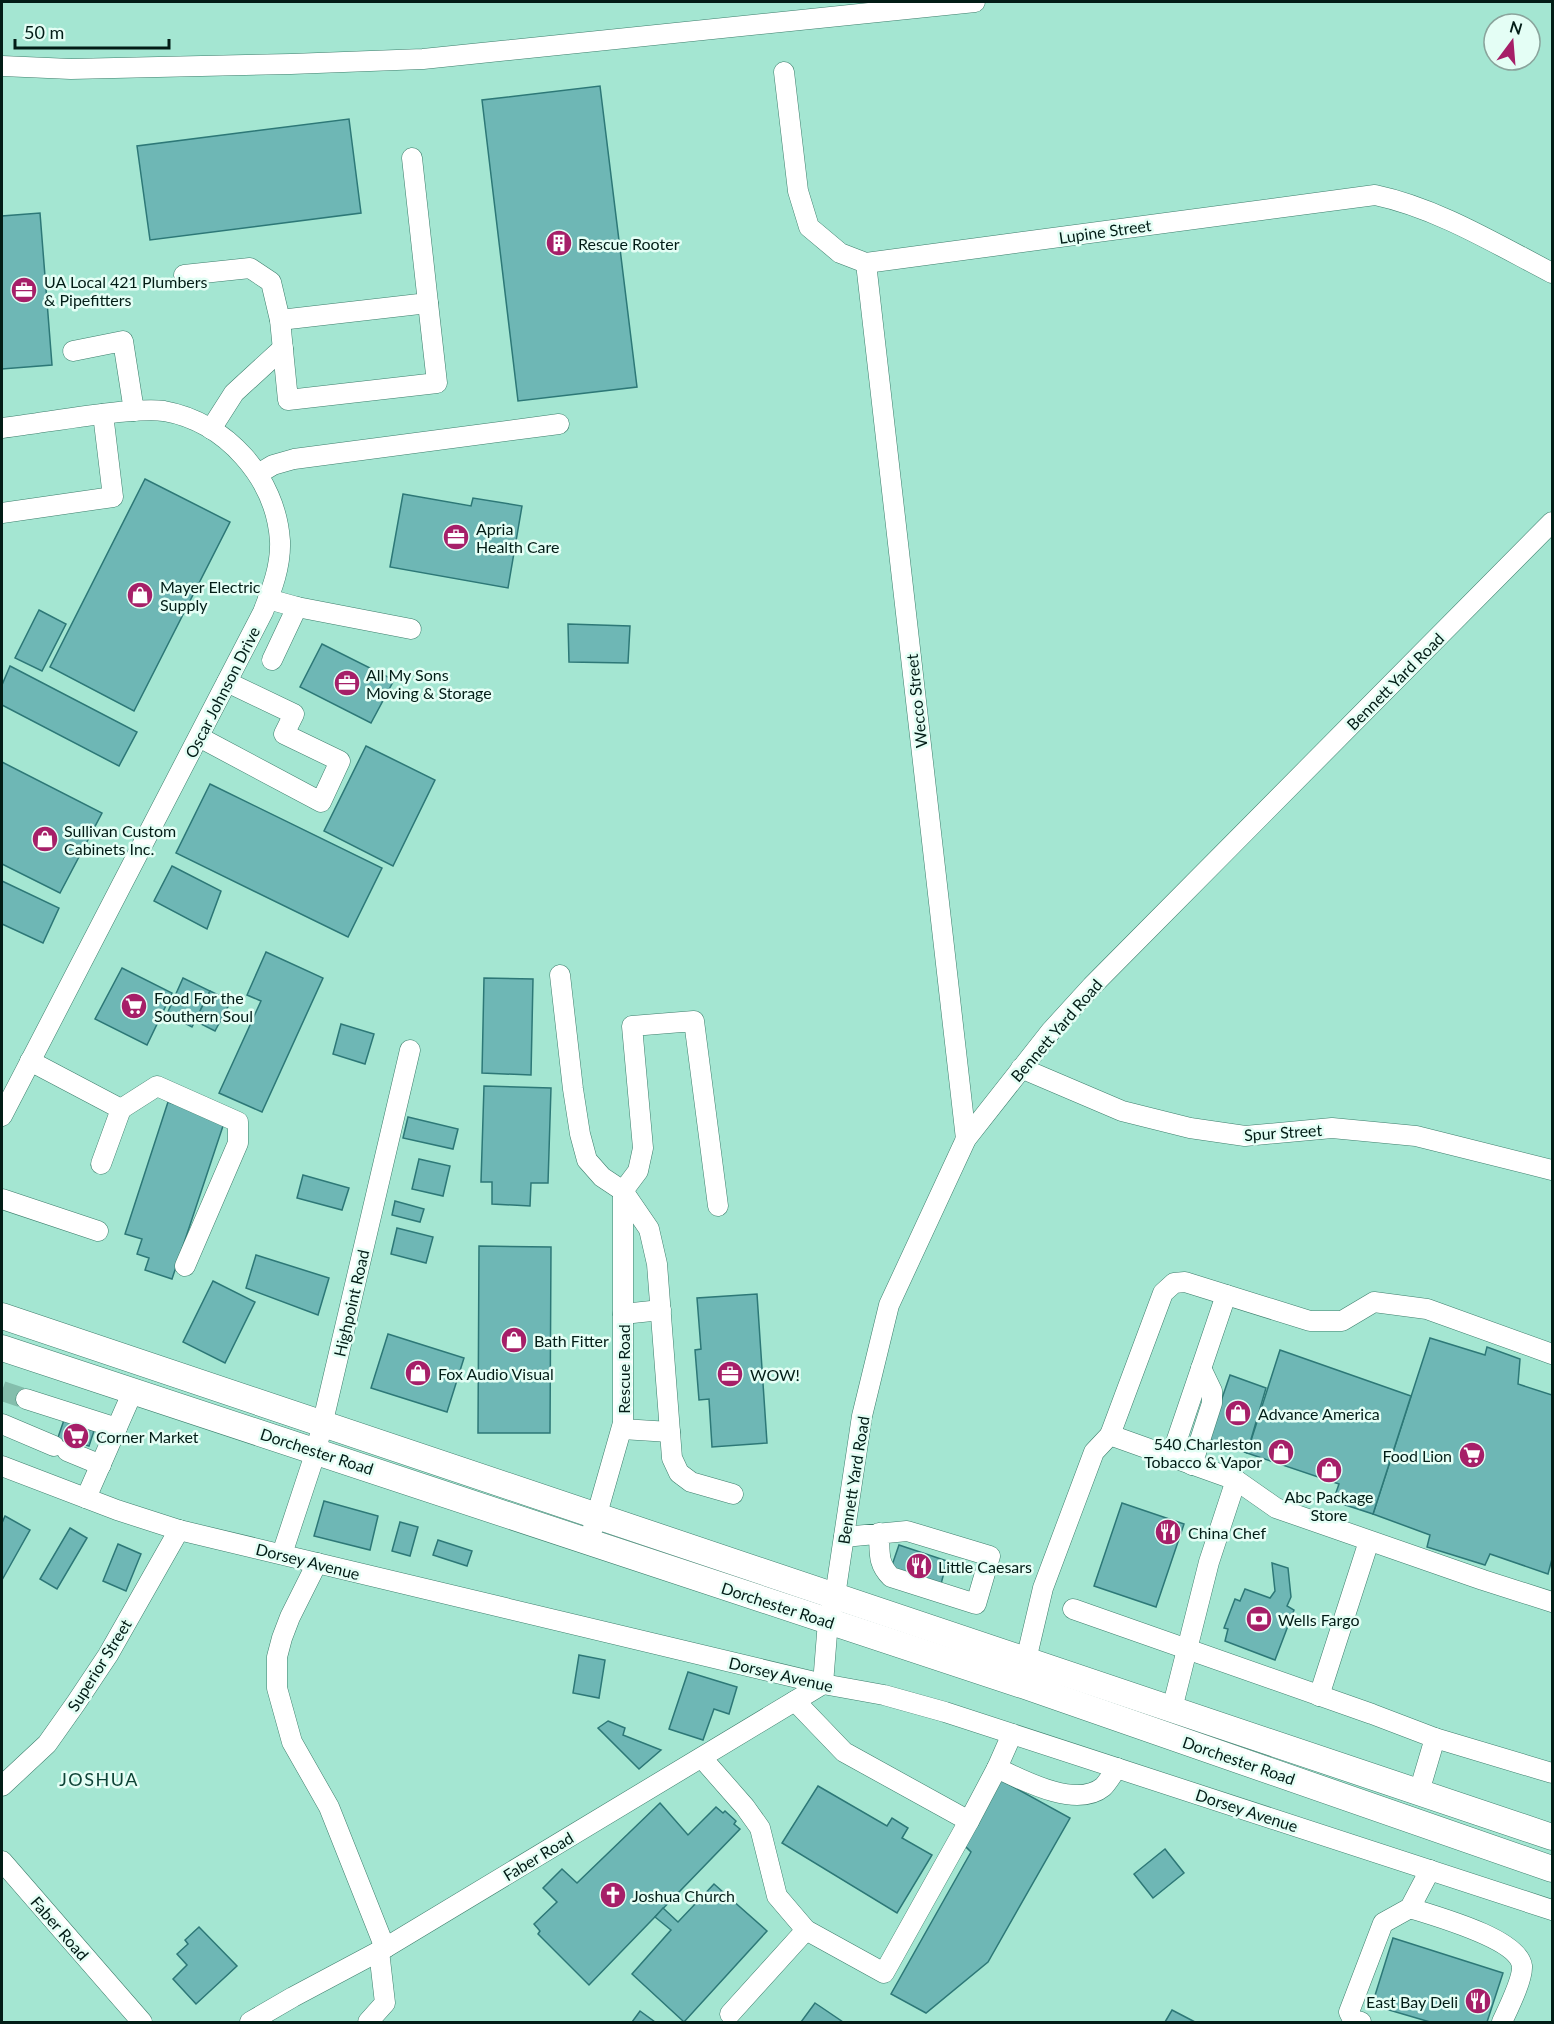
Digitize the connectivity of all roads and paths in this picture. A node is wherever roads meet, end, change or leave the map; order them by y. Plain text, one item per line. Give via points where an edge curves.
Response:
1 (975, 2) edge
2 (2, 66) edge
3 (784, 72) dead end
4 (412, 158) dead end
5 (866, 263) junction
6 (1552, 273) edge
7 (184, 275) dead end
8 (428, 303) junction
9 (280, 320) junction
10 (283, 348) junction
11 (73, 351) dead end
12 (134, 411) junction
13 (103, 414) junction
14 (559, 424) dead end
15 (2, 428) edge
16 (211, 429) junction
17 (258, 474) junction
18 (2, 513) edge
19 (1552, 522) edge
20 (268, 599) junction
21 (297, 607) junction
22 (411, 629) dead end
23 (272, 660) dead end
24 (227, 682) junction
25 (199, 737) junction
26 (560, 975) dead end
27 (410, 1050) dead end
28 (30, 1061) junction
29 (1021, 1068) junction
30 (121, 1108) junction
31 (2, 1112) edge
32 (966, 1139) junction
33 (101, 1164) dead end
34 (1552, 1170) edge
35 (623, 1191) junction
36 (2, 1199) edge
37 (718, 1206) dead end
38 (98, 1231) dead end
39 (185, 1266) dead end
40 (1226, 1295) junction
41 (661, 1310) junction
42 (623, 1314) junction
43 (2, 1316) edge
44 (2, 1348) edge
45 (1552, 1354) edge
46 (1201, 1368) junction
47 (133, 1391) junction
48 (26, 1399) tunnel mouth
49 (48, 1406) junction
50 (2, 1424) edge
51 (323, 1425) junction
52 (117, 1428) junction
53 (622, 1429) junction
54 (670, 1432) junction
55 (1110, 1435) junction
56 (53, 1445) junction
57 (316, 1451) junction
58 (1171, 1457) junction
59 (100, 1465) junction
60 (1192, 1465) junction
61 (2, 1466) edge
62 (1236, 1480) junction
63 (733, 1494) dead end
64 (86, 1498) junction
65 (596, 1516) junction
66 (179, 1530) junction
67 (879, 1533) junction
68 (844, 1537) junction
69 (1369, 1541) junction
70 (589, 1542) junction
71 (282, 1554) junction
72 (318, 1563) junction
73 (835, 1596) junction
74 (1552, 1602) edge
75 (1073, 1609) dead end
76 (828, 1621) junction
77 (1188, 1649) junction
78 (1026, 1660) junction
79 (823, 1684) junction
80 (1319, 1696) junction
81 (795, 1701) junction
82 (1172, 1709) junction
83 (1012, 1734) junction
84 (1163, 1734) junction
85 (1435, 1738) junction
86 (702, 1758) junction
87 (997, 1768) junction
88 (1117, 1768) junction
89 (1552, 1773) edge
90 (2, 1786) edge
91 (1419, 1792) junction
92 (969, 1821) junction
93 (1552, 1837) edge
94 (2, 1861) edge
95 (1552, 1869) edge
96 (1430, 1870) junction
97 (1410, 1908) junction
98 (1552, 1910) edge
99 (806, 1930) junction
100 (382, 1949) junction
101 (729, 2014) dead end
102 (376, 2020) edge
103 (142, 2022) edge
104 (250, 2022) edge
105 (1360, 2022) edge
106 (1502, 2022) edge

1 - 2 street via 423,59 83,69
3 - 5 street, Lupine Street via 798,191 809,227 840,253
4 - 8 street
5 - 6 street, Lupine Street via 1375,195 1404,201
5 - 32 street, Wecco Street
7 - 9 street via 250,268 271,282
8 - 9 street
8 - 10 street via 437,383 288,400
9 - 10 street
10 - 16 street via 234,393
11 - 12 street via 123,341
12 - 13 street, Oscar Johnson Drive
12 - 16 street, Oscar Johnson Drive via 165,412
13 - 15 street, Oscar Johnson Drive
13 - 18 street via 113,497
14 - 17 street via 294,459
16 - 17 street, Oscar Johnson Drive via 227,439
17 - 20 street, Oscar Johnson Drive via 273,509 280,540
19 - 29 street, Bennett Yard Road via 1092,986
20 - 21 street
20 - 24 street, Oscar Johnson Drive
21 - 22 street
21 - 23 street
24 - 25 street, Oscar Johnson Drive
24 - 25 street via 294,714 284,734 340,761 321,802
25 - 28 street, Oscar Johnson Drive
26 - 35 street via 580,1134 587,1160 602,1177
27 - 51 street, Highpoint Road
28 - 30 street
28 - 31 street, Oscar Johnson Drive
29 - 32 street, Bennett Yard Road
29 - 34 street, Spur Street via 1122,1111 1190,1128 1245,1136 1332,1128 1416,1136
30 - 33 street
30 - 39 street via 157,1086 238,1122 238,1143
32 - 68 street, Bennett Yard Road via 889,1305 862,1416
35 - 37 street via 638,1171 644,1148 632,1026 694,1021
35 - 41 street via 649,1230
35 - 42 street, Rescue Road
36 - 38 street
40 - 45 street via 1310,1321 1342,1321 1374,1302 1427,1309
40 - 46 street
40 - 55 street via 1185,1282 1174,1282 1163,1293
41 - 42 street
41 - 54 street
42 - 53 street, Rescue Road
43 - 51 main road, Dorchester Road
44 - 47 main road, Dorchester Road
46 - 58 street
46 - 60 street via 1212,1391 1212,1403
47 - 52 street
47 - 57 main road, Dorchester Road
48 - 49 street
49 - 52 street
49 - 56 street
50 - 56 street
51 - 57 street, Highpoint Road
51 - 65 main road, Dorchester Road
52 - 59 street
53 - 54 street
53 - 65 street, Rescue Road
54 - 63 street via 672,1458 679,1473 691,1482
55 - 58 street
55 - 78 street via 1094,1452 1043,1588
56 - 59 street
57 - 70 main road, Dorchester Road
57 - 71 street, Highpoint Road
58 - 60 street
59 - 64 street
60 - 62 street
61 - 64 street, Dorsey Avenue
62 - 69 street via 1276,1508
62 - 77 street via 1209,1562
64 - 66 street, Dorsey Avenue
65 - 70 street, Rescue Road
65 - 73 main road, Dorchester Road
66 - 71 street, Dorsey Avenue
66 - 90 street, Superior Street via 108,1655 47,1744
67 - 67 street via 907,1531 990,1556 976,1604 891,1577 880,1562
67 - 68 street
68 - 73 street, Bennett Yard Road
69 - 74 street
69 - 80 street
70 - 76 main road, Dorchester Road
71 - 72 street, Dorsey Avenue
72 - 79 street, Dorsey Avenue
72 - 100 street via 282,1638 277,1657 278,1688 292,1742 329,1807
73 - 76 street, Bennett Yard Road
73 - 78 main road, Dorchester Road
75 - 77 street
76 - 79 street, Bennett Yard Road
76 - 84 main road, Dorchester Road
77 - 80 street
77 - 82 street
78 - 82 main road, Dorchester Road
79 - 81 street, Faber Road
79 - 83 street, Dorsey Avenue via 884,1695
80 - 85 street
81 - 86 street, Faber Road
81 - 92 street via 844,1752
82 - 84 main road
82 - 91 main road, Dorchester Road
83 - 87 street
83 - 88 street, Dorsey Avenue
84 - 95 main road, Dorchester Road
85 - 89 street
85 - 91 street
86 - 99 street via 760,1828 777,1896
86 - 100 street, Faber Road
87 - 88 street via 1056,1793 1075,1794 1103,1787
87 - 92 street
88 - 96 street, Dorsey Avenue
91 - 93 main road, Dorchester Road
92 - 99 street via 885,1973
94 - 103 street, Faber Road
96 - 97 street
96 - 98 street, Dorsey Avenue
97 - 105 street via 1383,1923 1349,2012 1353,2020
97 - 106 street via 1482,1933 1518,1956 1521,1975
99 - 101 street
100 - 102 street via 385,2002
100 - 104 street, Faber Road

